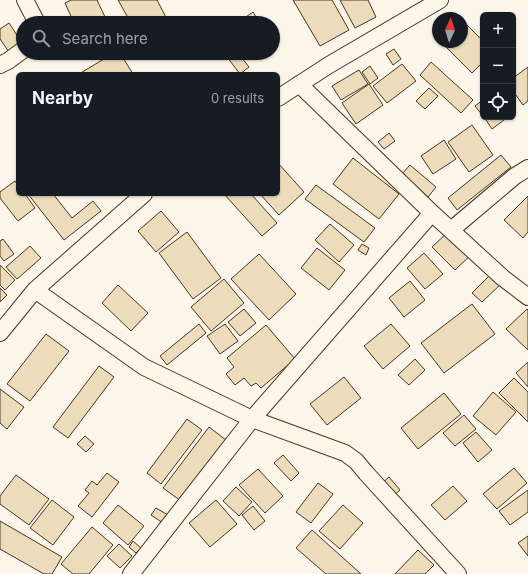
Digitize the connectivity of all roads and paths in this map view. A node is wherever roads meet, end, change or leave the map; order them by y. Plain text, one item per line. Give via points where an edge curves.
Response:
1 (25, 0) edge
2 (440, 0) edge
3 (33, 16) edge
4 (16, 55) edge
5 (0, 65) edge
6 (299, 84) junction
7 (280, 97) edge
8 (528, 168) edge
9 (142, 196) edge
10 (432, 213) junction
11 (451, 230) junction
12 (35, 290) junction
13 (528, 297) edge
14 (0, 333) edge
15 (252, 419) junction
16 (453, 573) edge
17 (131, 574) edge

1 - 3 street
2 - 6 street
4 - 5 street
6 - 7 street
6 - 10 street
8 - 11 street
9 - 12 street
10 - 11 street
10 - 15 street
11 - 13 street
12 - 14 street
12 - 15 street via 144,367
15 - 16 street via 345,453 356,461
15 - 17 street

